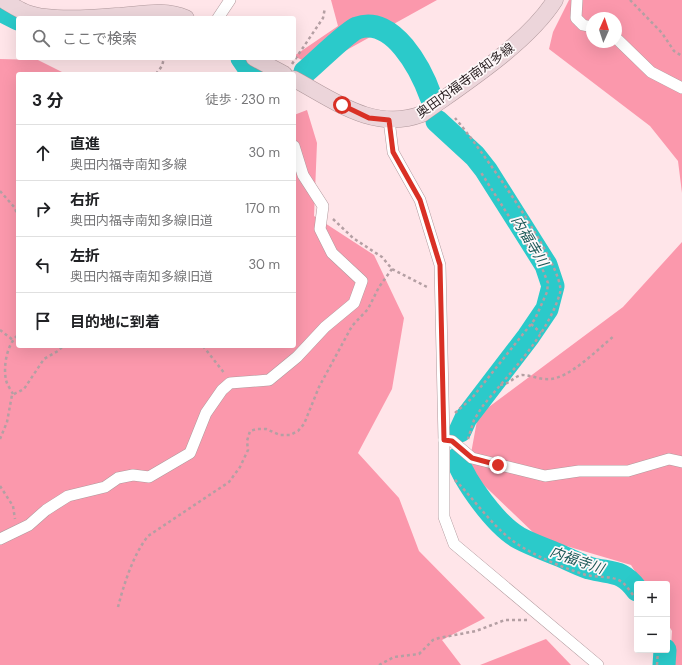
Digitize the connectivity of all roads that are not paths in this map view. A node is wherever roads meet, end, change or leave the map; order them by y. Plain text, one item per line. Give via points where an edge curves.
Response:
1 (3, 0) edge
2 (230, 0) edge
3 (555, 0) edge
4 (577, 0) edge
5 (40, 16) edge
6 (116, 16) edge
7 (182, 16) edge
8 (219, 16) edge
9 (586, 26) edge
10 (622, 44) edge
11 (262, 65) edge
12 (283, 72) edge
13 (296, 78) edge
14 (682, 88) edge
15 (389, 120) junction
16 (296, 152) edge
17 (444, 440) junction
18 (682, 462) edge
19 (0, 539) edge
20 (598, 665) edge

1 - 5 main road via 27,13
2 - 8 street
3 - 15 main road, 奥田内福寺南知多線 via 547,14 518,42 458,88 422,114 408,119
4 - 9 street via 576,18
6 - 7 main road via 156,12
10 - 14 street via 651,72
11 - 12 main road, 奥田内福寺南知多線
13 - 15 main road, 奥田内福寺南知多線 via 369,118
15 - 17 street via 393,152 420,200 440,265
16 - 19 street via 303,175 323,206 320,229 332,253 362,281 354,303 269,380 230,383 222,390 206,412 190,453 149,477 133,475 118,478 105,487 68,496 29,525
17 - 18 street via 452,441 472,458 545,476 579,471 628,470 669,459
17 - 20 street via 444,517 454,544

